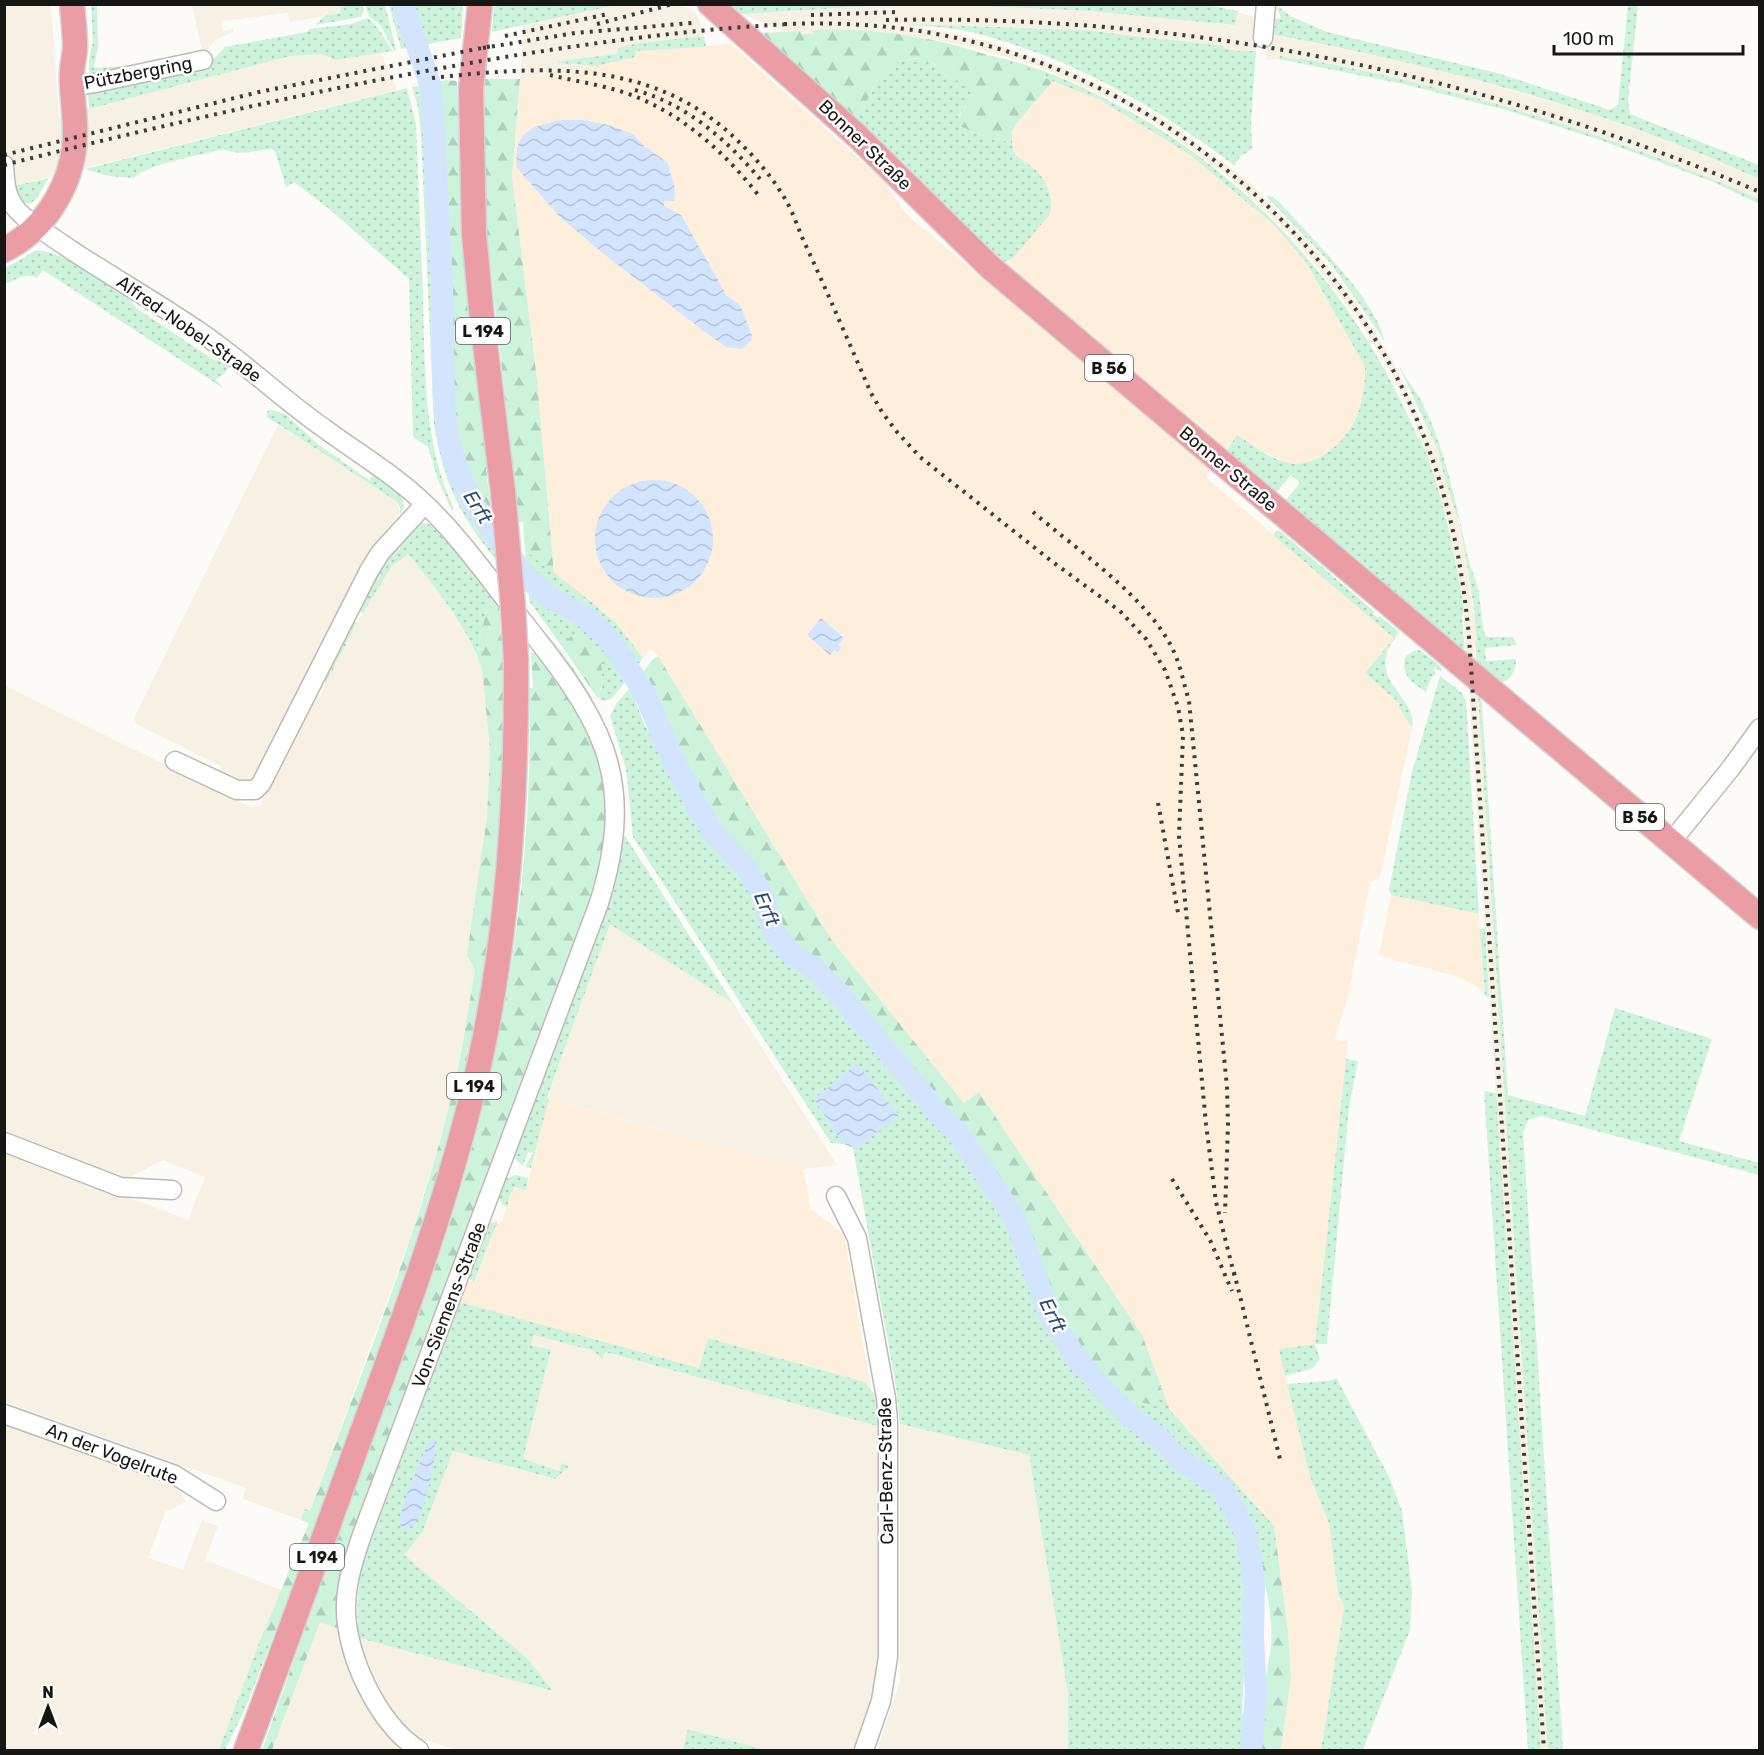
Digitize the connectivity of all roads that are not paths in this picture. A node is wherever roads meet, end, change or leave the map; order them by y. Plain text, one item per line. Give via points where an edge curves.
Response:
1 (72, 4) edge
2 (480, 4) edge
3 (710, 4) edge
4 (1266, 4) edge
5 (1263, 38) dead end
6 (203, 60) dead end
7 (72, 86) junction
8 (4, 165) edge
9 (36, 226) junction
10 (4, 250) edge
11 (425, 504) junction
12 (1760, 728) edge
13 (175, 761) dead end
14 (1671, 842) junction
15 (613, 848) joint
16 (1760, 917) edge
17 (4, 1142) edge
18 (172, 1190) dead end
19 (836, 1196) dead end
20 (4, 1414) edge
21 (216, 1501) dead end
22 (246, 1750) edge
23 (419, 1750) edge
24 (864, 1750) edge

1 - 7 main road, Pützbergring
2 - 22 main road, L 194, bridge via 471,89 474,234 503,492 516,660 515,783 505,906 481,1053 443,1200 417,1283
3 - 14 main road, Bonner Straße / B 56 via 857,136 990,267
4 - 5 street
6 - 7 street, Pützbergring
7 - 9 main road, Pützbergring via 75,130 71,162 56,200
8 - 9 street, Alfred-Nobel-Straße via 9,199
9 - 10 main road, Pützbergring
9 - 11 street, Alfred-Nobel-Straße via 215,342
11 - 13 street via 380,553 369,571 261,784 255,790 237,790
11 - 15 street, Alfred-Nobel-Straße via 535,636 587,710 603,744 614,786
12 - 14 street
14 - 16 main road, Bonner Straße / B 56
15 - 23 street, Von-Siemens-Straße via 590,932 363,1532 347,1589 346,1615 356,1660 385,1718
17 - 18 street via 120,1187
19 - 24 street, Carl-Benz-Straße via 857,1238 887,1410 888,1658 881,1701
20 - 21 street, An der Vogelrute via 175,1475

